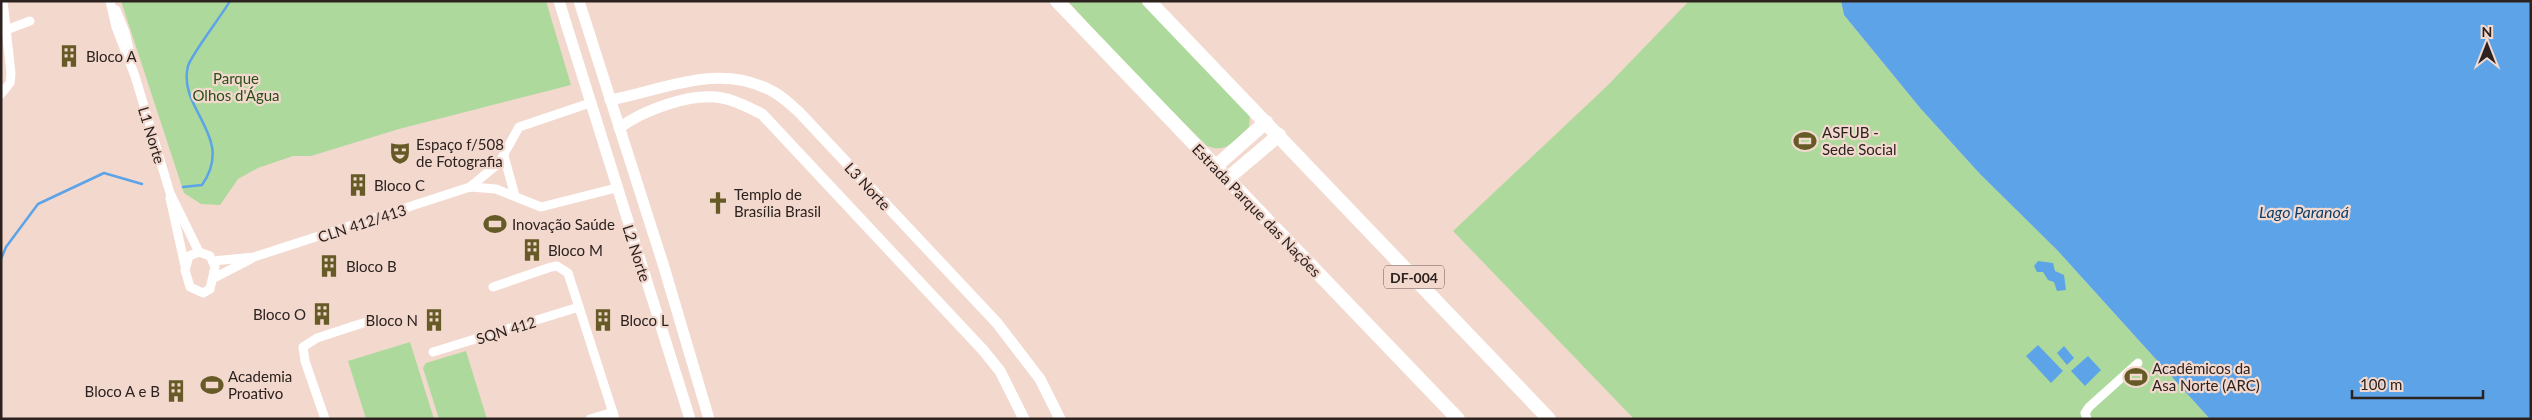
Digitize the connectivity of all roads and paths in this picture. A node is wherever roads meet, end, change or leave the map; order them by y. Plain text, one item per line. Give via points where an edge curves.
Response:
1 (3, 1) edge
2 (111, 1) edge
3 (559, 1) edge
4 (579, 1) edge
5 (1057, 1) edge
6 (1150, 1) edge
7 (30, 21) dead end
8 (6, 30) junction
9 (1, 94) edge
10 (610, 100) junction
11 (590, 103) junction
12 (1266, 122) junction
13 (619, 128) junction
14 (1279, 135) junction
15 (504, 156) junction
16 (1215, 167) junction
17 (1227, 180) junction
18 (470, 188) junction
19 (616, 188) junction
20 (170, 193) junction
21 (516, 196) junction
22 (654, 241) junction
23 (636, 246) junction
24 (199, 252) junction
25 (254, 258) junction
26 (213, 261) junction
27 (185, 266) junction
28 (214, 278) junction
29 (493, 287) dead end
30 (579, 307) junction
31 (366, 322) dead end
32 (433, 352) dead end
33 (2138, 363) dead end
34 (614, 415) edge
35 (325, 419) edge
36 (590, 419) edge
37 (690, 419) edge
38 (709, 419) edge
39 (1024, 419) edge
40 (1060, 419) edge
41 (1458, 419) edge
42 (1549, 419) edge
43 (2086, 419) edge

1 - 8 street
2 - 20 street, L1 Norte via 125,32
3 - 11 main road, L2 Norte
4 - 10 main road, L2 Norte
5 - 16 highway, Estrada Parque das Nações
6 - 12 highway, DF-004
7 - 8 street
8 - 9 street via 11,73 10,84
10 - 13 main road, L2 Norte
10 - 40 main road, L3 Norte via 704,78 748,81 773,91 800,112 997,323 1040,379
11 - 15 street via 524,124 515,132
11 - 19 main road, L2 Norte
12 - 14 highway, DF-004
12 - 16 highway
13 - 22 main road, L2 Norte
13 - 39 main road, L3 Norte via 635,116 690,99 722,98 762,114 974,339 1000,372
14 - 17 highway
14 - 42 highway, DF-004
15 - 18 street
15 - 21 street
16 - 17 highway, Estrada Parque das Nações
17 - 41 highway, Estrada Parque das Nações
18 - 21 street via 496,189
18 - 25 street, CLN 412/413
19 - 21 street via 540,207
19 - 23 main road, L2 Norte
20 - 24 street, L1 Norte
20 - 27 street, L1 Norte
22 - 23 main road
22 - 38 main road, L2 Norte
23 - 37 main road, L2 Norte
24 - 26 street via 210,256
24 - 27 street via 189,256
25 - 26 street, CLN 412/413
25 - 28 street, CLN 412/413
26 - 28 street
27 - 28 street via 186,278 197,292 207,291
29 - 30 street via 557,266 568,273
30 - 32 street, SQN 412
30 - 34 street
31 - 35 street via 316,338 303,347
33 - 43 street via 2089,406
34 - 36 street

